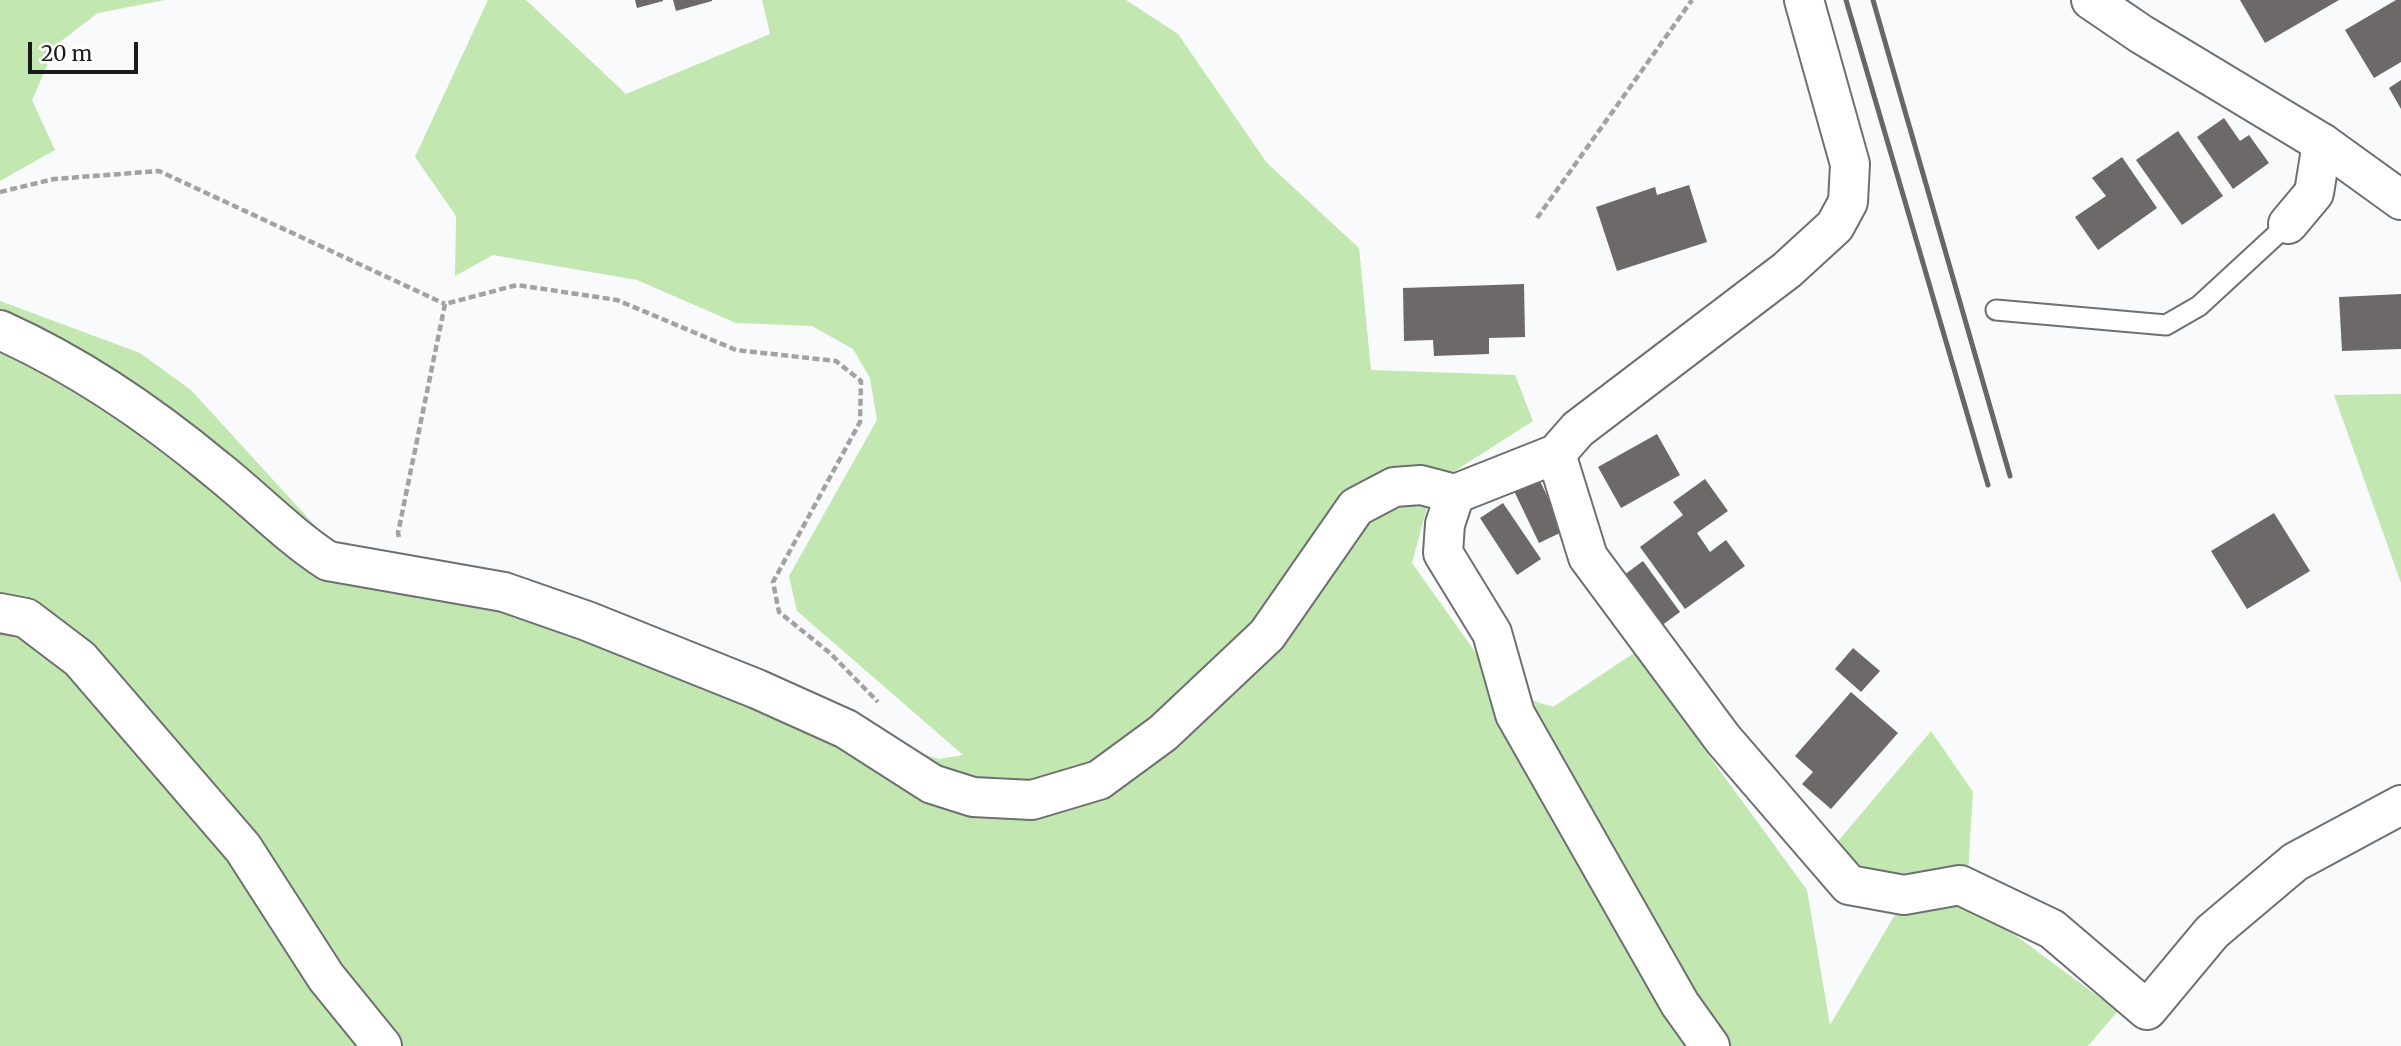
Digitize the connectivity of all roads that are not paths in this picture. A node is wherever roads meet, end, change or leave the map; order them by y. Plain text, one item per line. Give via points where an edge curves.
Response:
1 (1804, 0) edge
2 (2091, 0) edge
3 (2322, 143) junction
4 (2401, 200) edge
5 (2288, 224) joint
6 (1996, 310) dead end
7 (0, 330) edge
8 (1556, 453) junction
9 (1455, 494) junction
10 (0, 613) edge
11 (2401, 805) edge
12 (382, 1046) edge
13 (1710, 1046) edge

1 - 8 street via 1850,164 1848,202 1835,226 1787,270 1577,429
2 - 3 street
3 - 4 street
3 - 5 street via 2314,193
5 - 6 lane via 2199,306 2166,325
7 - 9 street via 122,397 328,561 504,592 599,626 845,729 932,784 972,797 1032,800 1099,780 1163,733 1267,635 1356,507 1394,487 1421,485
8 - 9 street
8 - 11 street via 1588,557 1723,739 1849,885 1904,895 1960,884 2052,929 2147,1010 2211,932 2294,862
9 - 13 street via 1445,524 1443,553 1492,633 1515,713 1680,1004
10 - 12 street via 26,618 80,659 243,848 326,978

